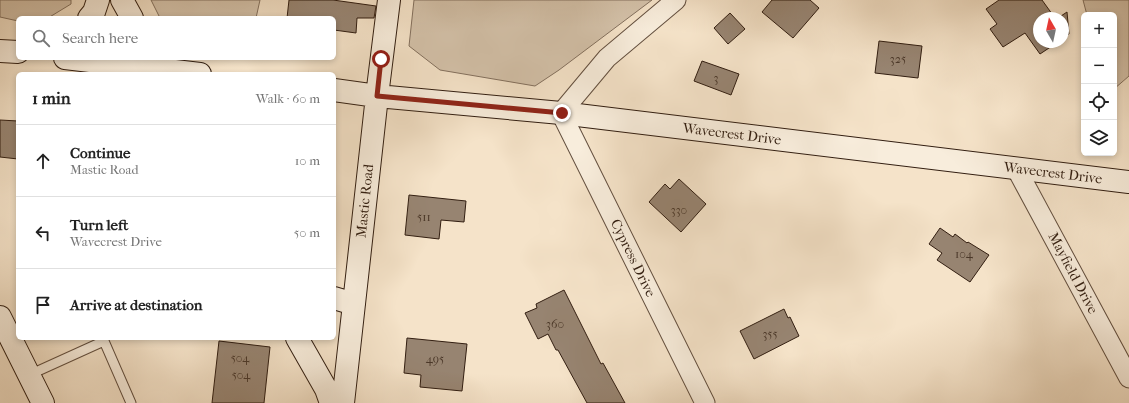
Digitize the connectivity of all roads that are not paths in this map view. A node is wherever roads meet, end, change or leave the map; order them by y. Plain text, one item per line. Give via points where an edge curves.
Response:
1 (98, 0) edge
2 (122, 0) edge
3 (389, 0) edge
4 (676, 0) edge
5 (91, 16) edge
6 (131, 16) edge
7 (86, 60) edge
8 (159, 67) edge
9 (188, 72) edge
10 (336, 90) edge
11 (377, 96) junction
12 (562, 113) junction
13 (1016, 168) junction
14 (1129, 182) edge
15 (344, 301) edge
16 (0, 317) edge
17 (298, 340) edge
18 (29, 375) junction
19 (1129, 378) edge
20 (43, 403) edge
21 (131, 403) edge
22 (331, 403) edge
23 (343, 403) edge
24 (705, 403) edge

1 - 5 street
2 - 6 street
3 - 11 street, Mastic Road
4 - 12 street via 607,58
7 - 8 street
8 - 9 street
10 - 11 street, Wavecrest Drive
11 - 12 street, Wavecrest Drive
11 - 15 street, Mastic Road
12 - 13 street, Wavecrest Drive
12 - 24 street, Cypress Drive
13 - 14 street, Wavecrest Drive
13 - 19 street, Mayfield Drive
15 - 23 street, Mastic Road
16 - 18 street
17 - 22 street via 326,389
18 - 20 street
18 - 21 lane via 104,341

